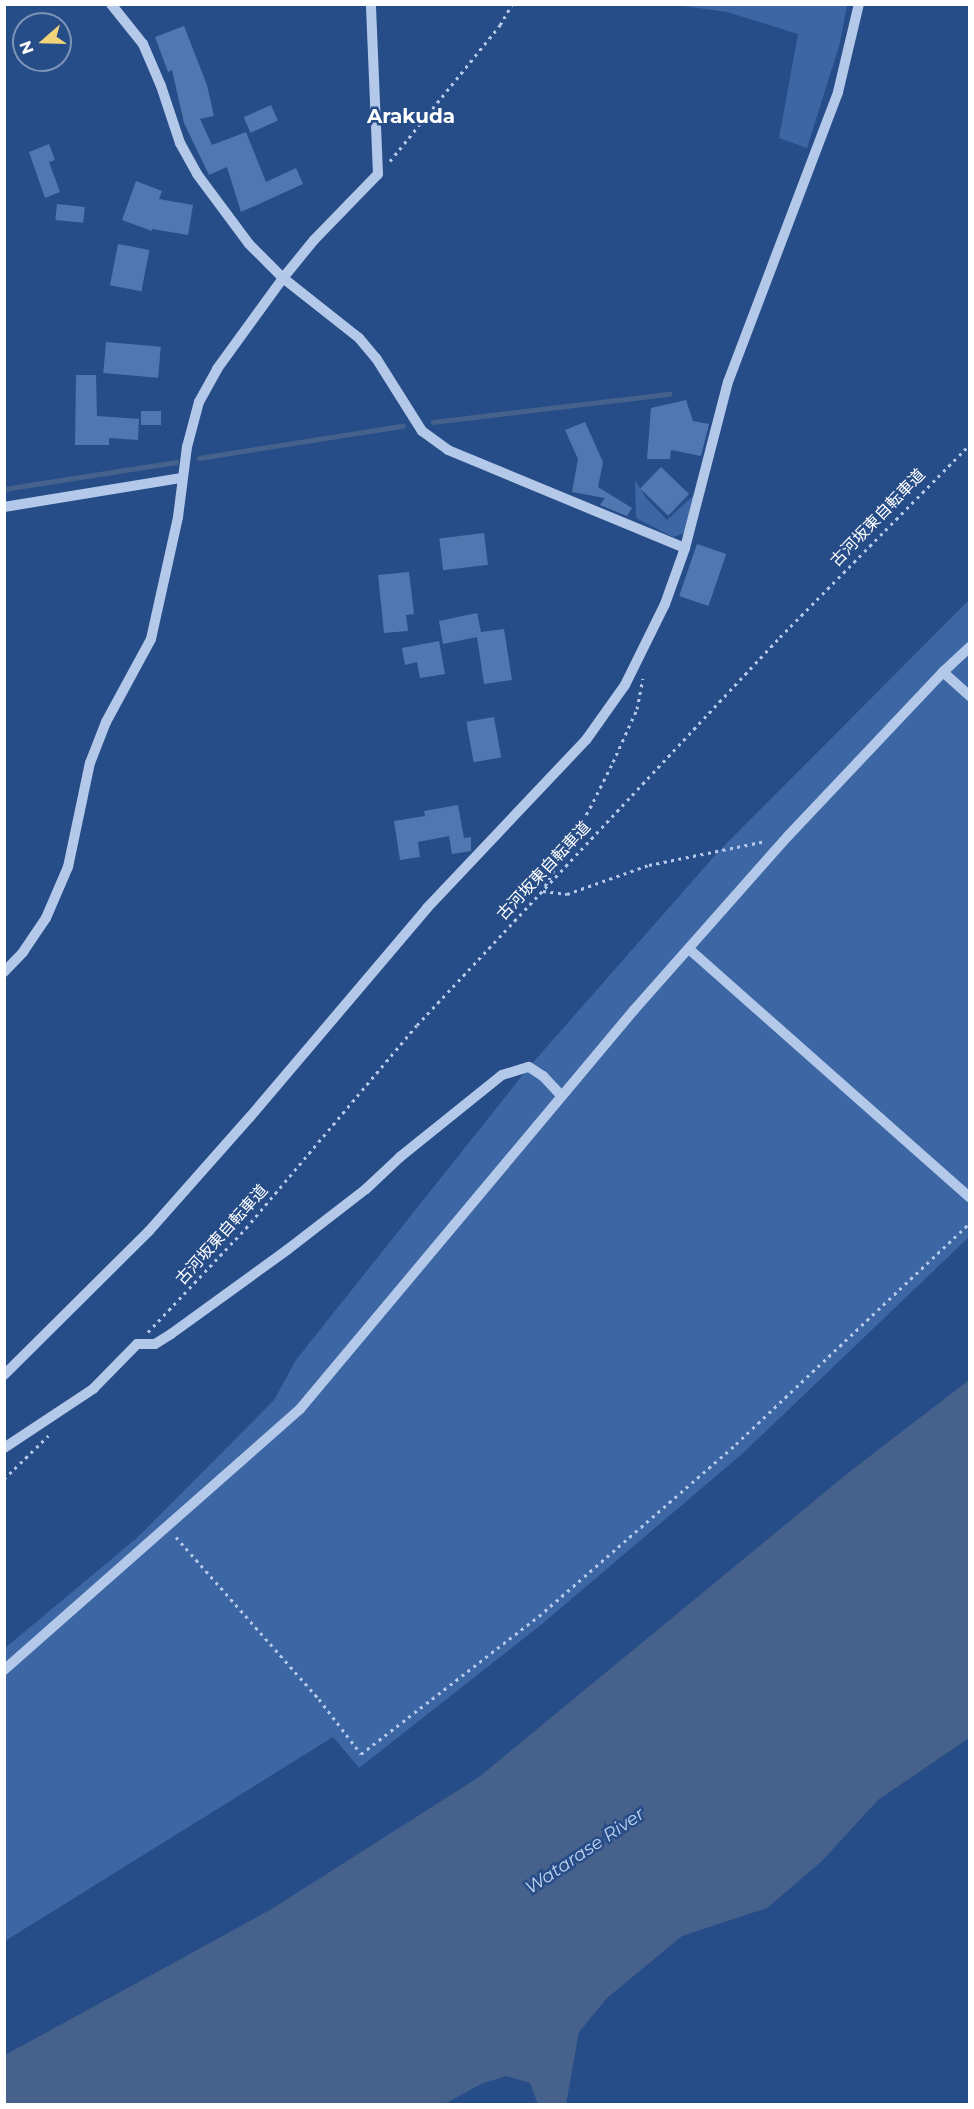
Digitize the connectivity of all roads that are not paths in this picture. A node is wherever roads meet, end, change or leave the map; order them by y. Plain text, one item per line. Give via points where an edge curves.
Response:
1 (111, 4) edge
2 (371, 4) edge
3 (859, 4) edge
4 (283, 278) junction
5 (182, 478) junction
6 (4, 507) edge
7 (685, 548) junction
8 (969, 647) edge
9 (943, 672) junction
10 (969, 696) edge
11 (689, 949) junction
12 (4, 972) edge
13 (561, 1095) junction
14 (969, 1198) edge
15 (4, 1375) edge
16 (4, 1448) edge
17 (4, 1670) edge

1 - 4 street via 143,44 180,143 197,174 249,244
2 - 4 street via 378,174
3 - 7 street via 838,92 728,382
4 - 5 street via 217,369 199,402
4 - 7 street via 359,338 432,440
5 - 6 street
5 - 12 street via 178,517 151,639 106,722 90,763 68,867 46,918
7 - 15 street via 665,604 639,657 619,695 586,740 427,908 149,1231
8 - 9 street
9 - 10 street
9 - 11 street via 788,836
11 - 13 street
11 - 14 street
13 - 16 street via 529,1067 502,1075 287,1250 171,1334 155,1344 137,1344 93,1389
13 - 17 street via 300,1409

